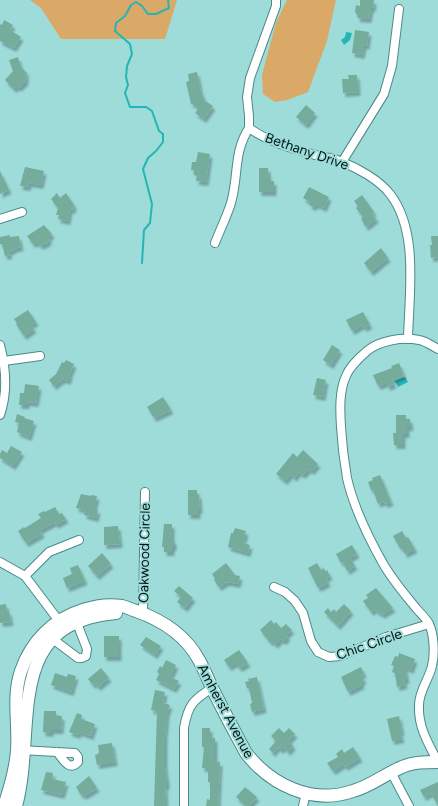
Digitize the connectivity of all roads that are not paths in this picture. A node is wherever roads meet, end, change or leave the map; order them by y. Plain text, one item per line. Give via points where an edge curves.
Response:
1 (276, 0) edge
2 (399, 9) dead end
3 (249, 128) junction
4 (342, 162) junction
5 (22, 212) dead end
6 (0, 219) edge
7 (215, 243) dead end
8 (408, 339) junction
9 (0, 345) edge
10 (438, 349) edge
11 (40, 356) dead end
12 (4, 361) junction
13 (0, 415) edge
14 (145, 492) dead end
15 (79, 540) dead end
16 (0, 562) edge
17 (25, 576) junction
18 (274, 587) dead end
19 (140, 612) junction
20 (75, 618) junction
21 (429, 624) junction
22 (62, 625) junction
23 (48, 636) junction
24 (212, 688) junction
25 (21, 750) junction
26 (57, 752) dead end
27 (438, 762) edge
28 (391, 772) junction
29 (306, 793) junction
30 (4, 806) edge
31 (16, 806) edge
32 (184, 806) edge
33 (303, 806) edge
34 (409, 806) edge

1 - 3 street, Bethany Drive via 250,78 247,97
2 - 4 street via 392,66 384,94
3 - 4 street, Bethany Drive via 286,147
3 - 7 street via 242,138 238,151 231,202
4 - 8 street, Bethany Drive via 379,183 397,206 406,230 410,260
5 - 6 street
8 - 10 street via 420,340
8 - 21 street via 383,342 369,349 346,376 340,408 343,454 363,526 385,567
9 - 12 street
11 - 12 street
12 - 13 street via 6,388
14 - 19 street, Oakwood Circle
15 - 17 street via 49,552
16 - 17 street
17 - 22 street
18 - 21 street, Chic Circle via 295,601 303,613 314,646 318,652 329,657 341,656 386,637
19 - 20 street, Amherst Avenue via 122,606 97,606
19 - 24 street, Amherst Avenue via 169,626 184,640 199,660
20 - 22 street, Amherst Avenue
20 - 23 street via 87,649 84,658 78,658
21 - 27 street via 434,644 432,666 418,704 422,731
22 - 23 street, Amherst Avenue
23 - 25 street, Amherst Avenue via 34,645 20,672 17,688
24 - 29 street, Amherst Avenue via 238,739 256,765 285,786
24 - 32 street via 190,705 186,716
25 - 26 street
25 - 30 street, Amherst Avenue
25 - 31 street, Amherst Avenue via 19,796
27 - 28 street, Amherst Avenue via 416,763
28 - 29 street, Amherst Avenue via 352,792 324,795
28 - 34 street
29 - 33 street

